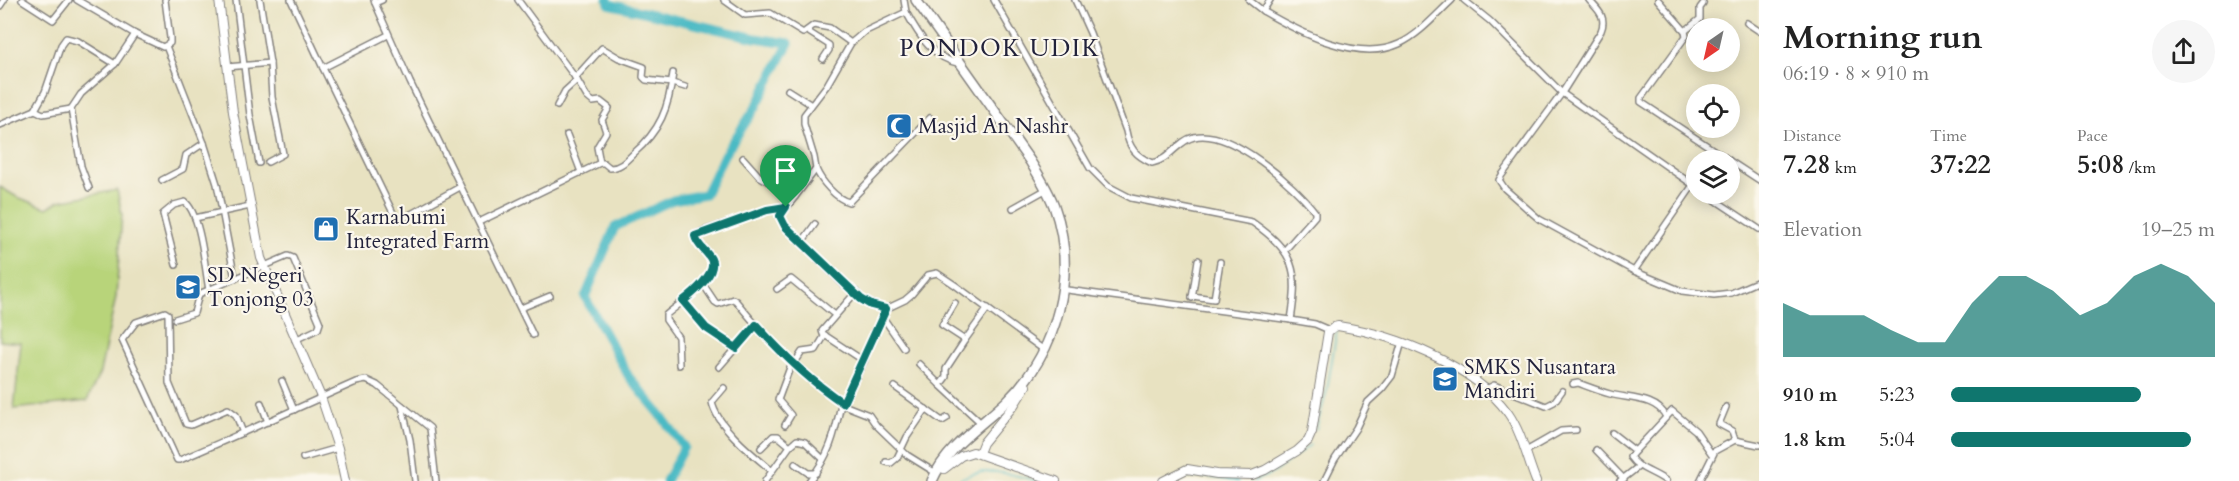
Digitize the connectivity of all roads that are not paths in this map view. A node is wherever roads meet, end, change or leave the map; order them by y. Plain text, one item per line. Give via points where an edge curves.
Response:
1 (4, 0) edge
2 (22, 0) edge
3 (69, 0) edge
4 (77, 0) edge
5 (165, 0) edge
6 (219, 0) edge
7 (236, 0) edge
8 (260, 0) edge
9 (291, 0) edge
10 (382, 0) edge
11 (518, 0) edge
12 (724, 0) edge
13 (904, 0) edge
14 (916, 0) edge
15 (922, 0) edge
16 (994, 0) edge
17 (1075, 0) edge
18 (1249, 0) edge
19 (1270, 0) edge
20 (1452, 0) edge
21 (1464, 0) edge
22 (1589, 0) edge
23 (1658, 0) edge
24 (374, 2) edge
25 (1703, 4) dead end
26 (0, 6) edge
27 (1263, 11) junction
28 (906, 12) junction
29 (1747, 23) dead end
30 (807, 31) junction
31 (1685, 31) junction
32 (1759, 31) edge
33 (135, 34) junction
34 (388, 35) junction
35 (851, 43) junction
36 (166, 46) junction
37 (824, 59) dead end
38 (270, 63) junction
39 (962, 63) junction
40 (116, 64) junction
41 (245, 65) junction
42 (227, 67) junction
43 (323, 68) junction
44 (673, 73) dead end
45 (576, 79) junction
46 (672, 83) junction
47 (685, 87) dead end
48 (788, 90) dead end
49 (1562, 93) junction
50 (810, 104) junction
51 (557, 106) dead end
52 (71, 109) junction
53 (35, 110) junction
54 (930, 118) dead end
55 (0, 125) edge
56 (567, 135) dead end
57 (204, 143) junction
58 (1713, 150) edge
59 (743, 158) dead end
60 (268, 162) dead end
61 (259, 163) dead end
62 (600, 163) junction
63 (1740, 168) edge
64 (816, 169) junction
65 (581, 172) junction
66 (162, 180) dead end
67 (1686, 180) edge
68 (1759, 180) edge
69 (460, 187) junction
70 (89, 188) dead end
71 (1047, 189) junction
72 (795, 197) junction
73 (1686, 199) edge
74 (1721, 204) edge
75 (250, 206) junction
76 (786, 207) junction
77 (1013, 208) dead end
78 (222, 211) junction
79 (195, 218) junction
80 (479, 222) junction
81 (815, 224) dead end
82 (1759, 230) edge
83 (802, 242) junction
84 (1285, 250) junction
85 (1198, 260) dead end
86 (1220, 262) dead end
87 (176, 265) dead end
88 (263, 266) junction
89 (1634, 271) junction
90 (235, 279) junction
91 (1759, 280) edge
92 (703, 284) junction
93 (777, 289) dead end
94 (209, 290) junction
95 (1067, 290) junction
96 (856, 292) junction
97 (550, 296) dead end
98 (1192, 296) junction
99 (683, 301) junction
100 (955, 303) dead end
101 (1191, 306) junction
102 (520, 308) junction
103 (886, 309) junction
104 (988, 309) junction
105 (835, 315) junction
106 (882, 316) junction
107 (175, 319) dead end
108 (1291, 320) junction
109 (756, 325) junction
110 (1329, 330) junction
111 (532, 335) dead end
112 (825, 335) junction
113 (295, 339) junction
114 (965, 340) junction
115 (1402, 342) junction
116 (736, 348) junction
117 (904, 348) dead end
118 (1044, 350) junction
119 (864, 361) junction
120 (793, 363) junction
121 (919, 364) dead end
122 (679, 365) dead end
123 (719, 367) dead end
124 (282, 381) dead end
125 (1573, 384) dead end
126 (940, 385) junction
127 (1026, 386) junction
128 (895, 387) dead end
129 (724, 388) dead end
130 (1486, 389) junction
131 (1562, 391) dead end
132 (321, 398) junction
133 (261, 403) dead end
134 (842, 403) junction
135 (402, 405) junction
136 (1726, 407) dead end
137 (926, 409) junction
138 (294, 410) junction
139 (1666, 417) junction
140 (947, 418) dead end
141 (268, 422) junction
142 (981, 423) junction
143 (785, 425) dead end
144 (1576, 430) dead end
145 (243, 433) junction
146 (1612, 433) dead end
147 (1735, 440) junction
148 (1759, 445) edge
149 (790, 446) junction
150 (338, 448) junction
151 (761, 448) dead end
152 (901, 449) junction
153 (1596, 450) dead end
154 (1635, 451) junction
155 (1526, 452) junction
156 (980, 453) junction
157 (1714, 453) junction
158 (303, 458) dead end
159 (823, 459) junction
160 (886, 462) dead end
161 (795, 464) dead end
162 (1638, 467) junction
163 (771, 471) junction
164 (816, 473) junction
165 (938, 476) edge
166 (1218, 477) edge
167 (1622, 480) edge
168 (345, 481) edge
169 (415, 481) edge
170 (436, 481) edge
171 (765, 481) edge
172 (809, 481) edge
173 (1056, 481) edge
174 (1163, 481) edge
175 (1324, 481) edge
176 (1536, 481) edge
177 (1666, 481) edge
178 (1700, 481) edge

1 - 26 street
2 - 3 street via 53,20
4 - 33 street
5 - 36 street via 170,38
6 - 42 street
7 - 41 street
8 - 38 street
9 - 43 street
10 - 24 street
11 - 45 street
12 - 30 street via 745,15 770,13 801,33
13 - 28 street
14 - 39 highway
15 - 39 highway
16 - 84 street via 1090,168 1108,186 1148,203 1252,222
17 - 84 street via 1128,144 1135,153 1152,163 1161,161 1183,142 1206,136 1239,146 1267,166 1316,212
18 - 27 street
19 - 27 street
20 - 27 street via 1412,37 1373,51 1340,46
21 - 49 street
22 - 49 street via 1602,13 1604,24
23 - 31 street
24 - 34 street
25 - 31 street via 1700,19
28 - 35 street via 864,32
28 - 39 street via 929,48 941,58
29 - 32 street
30 - 35 street via 813,25 830,28
30 - 37 street via 829,45
31 - 58 street via 1684,39 1641,102
33 - 36 street
33 - 40 street
34 - 43 street
34 - 69 street
35 - 50 street via 827,85
36 - 57 street
38 - 41 street
38 - 60 street via 283,154
39 - 71 highway
39 - 95 highway via 1034,160 1058,203 1067,250
40 - 52 street via 81,94
40 - 53 street via 66,38
41 - 42 street
41 - 61 street
42 - 75 street
43 - 69 street via 396,219
44 - 46 street
45 - 46 street via 602,48 644,68 646,80
45 - 51 street
45 - 62 street via 590,101 600,101 609,108 602,120 606,132 597,147
46 - 47 street
46 - 62 street via 660,123 650,139 618,167
48 - 50 street
49 - 67 street
49 - 89 street via 1500,180 1504,189 1539,219
50 - 64 street via 803,118
52 - 53 street via 43,114
52 - 70 street
53 - 55 street
54 - 64 street via 849,202 835,194
56 - 65 street
57 - 66 street via 186,154 182,170
57 - 78 street
59 - 72 street via 759,176
62 - 65 street
63 - 68 street
64 - 72 street
65 - 80 street
69 - 80 street
71 - 77 street
71 - 118 highway via 1060,227 1065,270 1060,310
72 - 76 street
73 - 89 street
74 - 82 street
75 - 78 street
75 - 88 street
76 - 83 street via 781,221
76 - 92 street via 695,236 712,264
78 - 79 street
78 - 90 street
79 - 87 street via 183,202 163,214
79 - 94 street
80 - 102 street
81 - 83 street
83 - 96 street
84 - 108 street via 1296,286
85 - 98 street
86 - 98 street via 1214,299
88 - 90 street
88 - 113 street
88 - 113 street via 288,256 294,262 320,323 318,329
89 - 91 street via 1682,291 1714,295 1731,293
90 - 94 street
92 - 99 street
92 - 109 street via 715,302 733,299
93 - 105 street via 791,279
94 - 107 street via 197,296 194,313
95 - 101 street
95 - 127 highway via 1064,312 1045,358
96 - 103 street via 871,305
96 - 105 street
97 - 102 street
98 - 101 street
99 - 116 street via 706,328
99 - 122 street via 665,317 678,337
100 - 114 street via 942,325
101 - 108 street
102 - 111 street
103 - 104 street via 912,294 933,273
103 - 106 street
104 - 114 street
104 - 118 street
105 - 112 street via 822,331
106 - 117 street
106 - 119 street
108 - 110 street
109 - 116 street
109 - 120 street
110 - 115 street via 1338,326 1356,328
110 - 166 street via 1308,441 1258,473
112 - 119 street
112 - 120 street via 816,350 802,352
113 - 132 street
114 - 126 street
115 - 130 street via 1429,353
115 - 175 street via 1392,376 1368,402
116 - 123 street
118 - 142 highway via 1023,384
119 - 134 street
120 - 134 street
120 - 143 street via 778,400 791,415
121 - 126 street
124 - 138 street
125 - 139 street via 1644,401
126 - 142 street
127 - 156 street via 983,443
127 - 165 highway via 959,448
128 - 137 street
129 - 163 street via 712,403 714,409 734,438
130 - 131 street via 1494,385 1546,406
130 - 155 street via 1509,414
132 - 135 street via 366,380
132 - 138 street
132 - 150 street
133 - 141 street
134 - 152 street via 869,415
134 - 159 street via 836,433
135 - 169 street
135 - 170 street via 430,428
136 - 147 street via 1719,424 1732,431
137 - 140 street via 942,421
137 - 152 street
138 - 141 street
139 - 154 street
139 - 157 street via 1674,412
141 - 145 street
142 - 165 highway via 948,455
144 - 155 street via 1561,431
145 - 145 street via 176,459 122,340 136,322 168,314 169,384 186,424 228,409 236,415
146 - 154 street
147 - 148 street
147 - 157 street
149 - 151 street via 775,435
149 - 159 street via 800,440
149 - 163 street
150 - 158 street
150 - 168 street
152 - 160 street via 894,461
152 - 165 street
153 - 167 street
154 - 162 street via 1630,457
155 - 176 street
156 - 165 street via 968,452
156 - 173 street
157 - 178 street
159 - 164 street
161 - 164 street via 808,473
162 - 167 street
162 - 177 street
163 - 171 street
164 - 172 street
166 - 174 street via 1186,469

